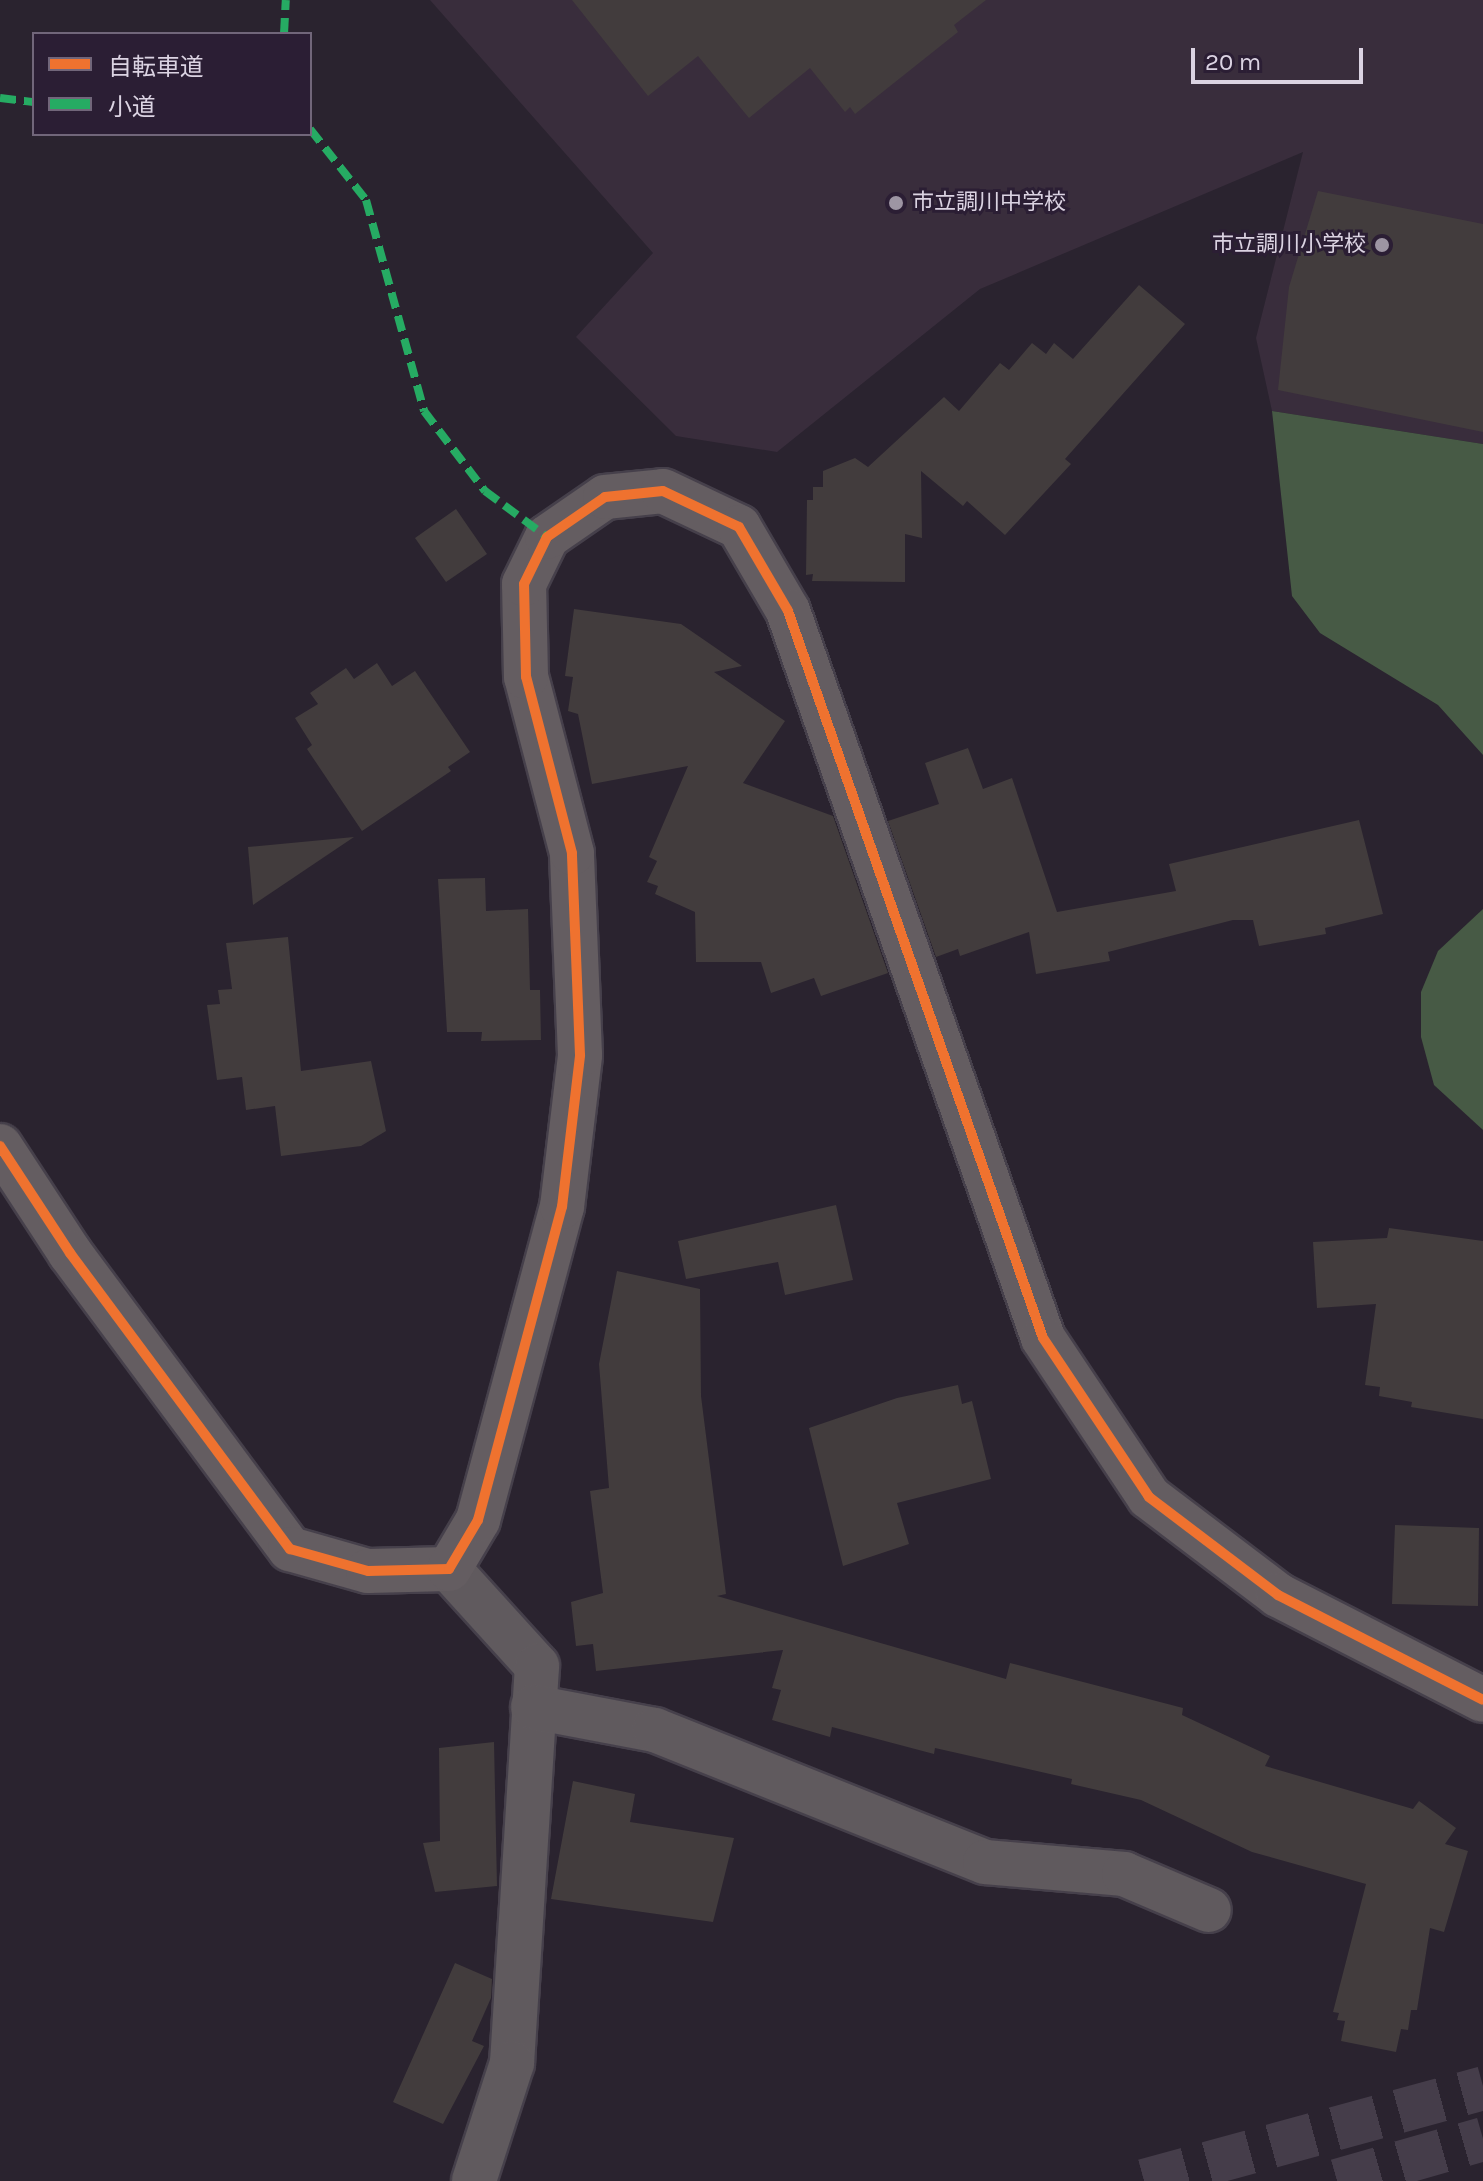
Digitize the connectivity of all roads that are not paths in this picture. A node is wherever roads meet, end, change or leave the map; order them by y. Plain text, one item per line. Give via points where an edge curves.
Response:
1 (0, 1146) edge
2 (449, 1569) junction
3 (1483, 1700) edge
4 (533, 1707) junction
5 (1209, 1910) dead end
6 (474, 2181) edge

1 - 2 street via 70,1253 290,1549 368,1571
2 - 3 street via 478,1520 562,1207 580,1055 572,853 526,677 524,584 547,537 605,497 663,491 739,527 788,611 1043,1338 1149,1497 1278,1595
2 - 4 street via 537,1666
4 - 5 street via 655,1730 985,1862 1124,1874
4 - 6 street via 512,2063

